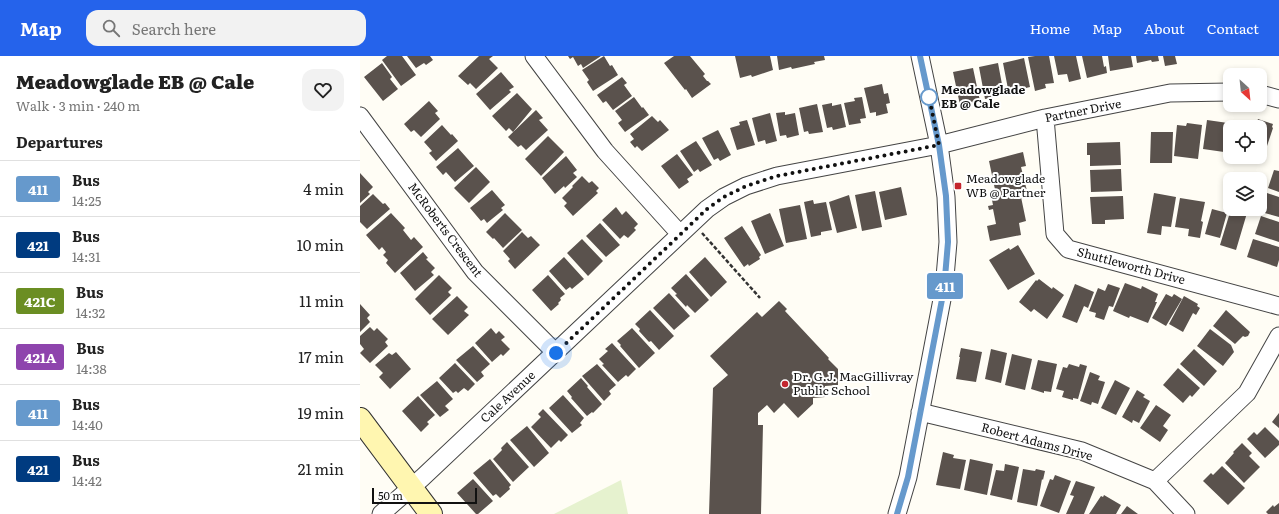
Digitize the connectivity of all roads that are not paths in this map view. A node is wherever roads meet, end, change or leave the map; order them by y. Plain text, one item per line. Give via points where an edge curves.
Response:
1 (534, 56) edge
2 (920, 56) edge
3 (1223, 92) edge
4 (1267, 96) edge
5 (1279, 99) edge
6 (360, 116) edge
7 (1045, 118) junction
8 (939, 145) junction
9 (680, 234) junction
10 (1279, 306) edge
11 (1279, 336) edge
12 (556, 353) junction
13 (920, 412) junction
14 (360, 419) edge
15 (1155, 482) junction
16 (412, 488) junction
17 (381, 514) edge
18 (431, 514) edge
19 (897, 514) edge
20 (1186, 514) edge

1 - 9 street via 604,151
2 - 8 street
3 - 7 street, Partner Drive via 1170,94
4 - 5 street
6 - 12 street, McRoberts Crescent via 475,272
7 - 8 street, Partner Drive
7 - 10 street, Shuttleworth Drive via 1055,234 1068,249
8 - 9 street, Cale Avenue via 771,178 746,186 707,209
8 - 13 street via 948,242 944,289
9 - 12 street, Cale Avenue
11 - 15 street via 1247,393
12 - 16 street, Cale Avenue
13 - 15 street, Robert Adams Drive via 1082,451
13 - 19 street via 908,477
14 - 16 street
15 - 20 street, Robert Adams Drive
16 - 17 street, Cale Avenue
16 - 18 street

